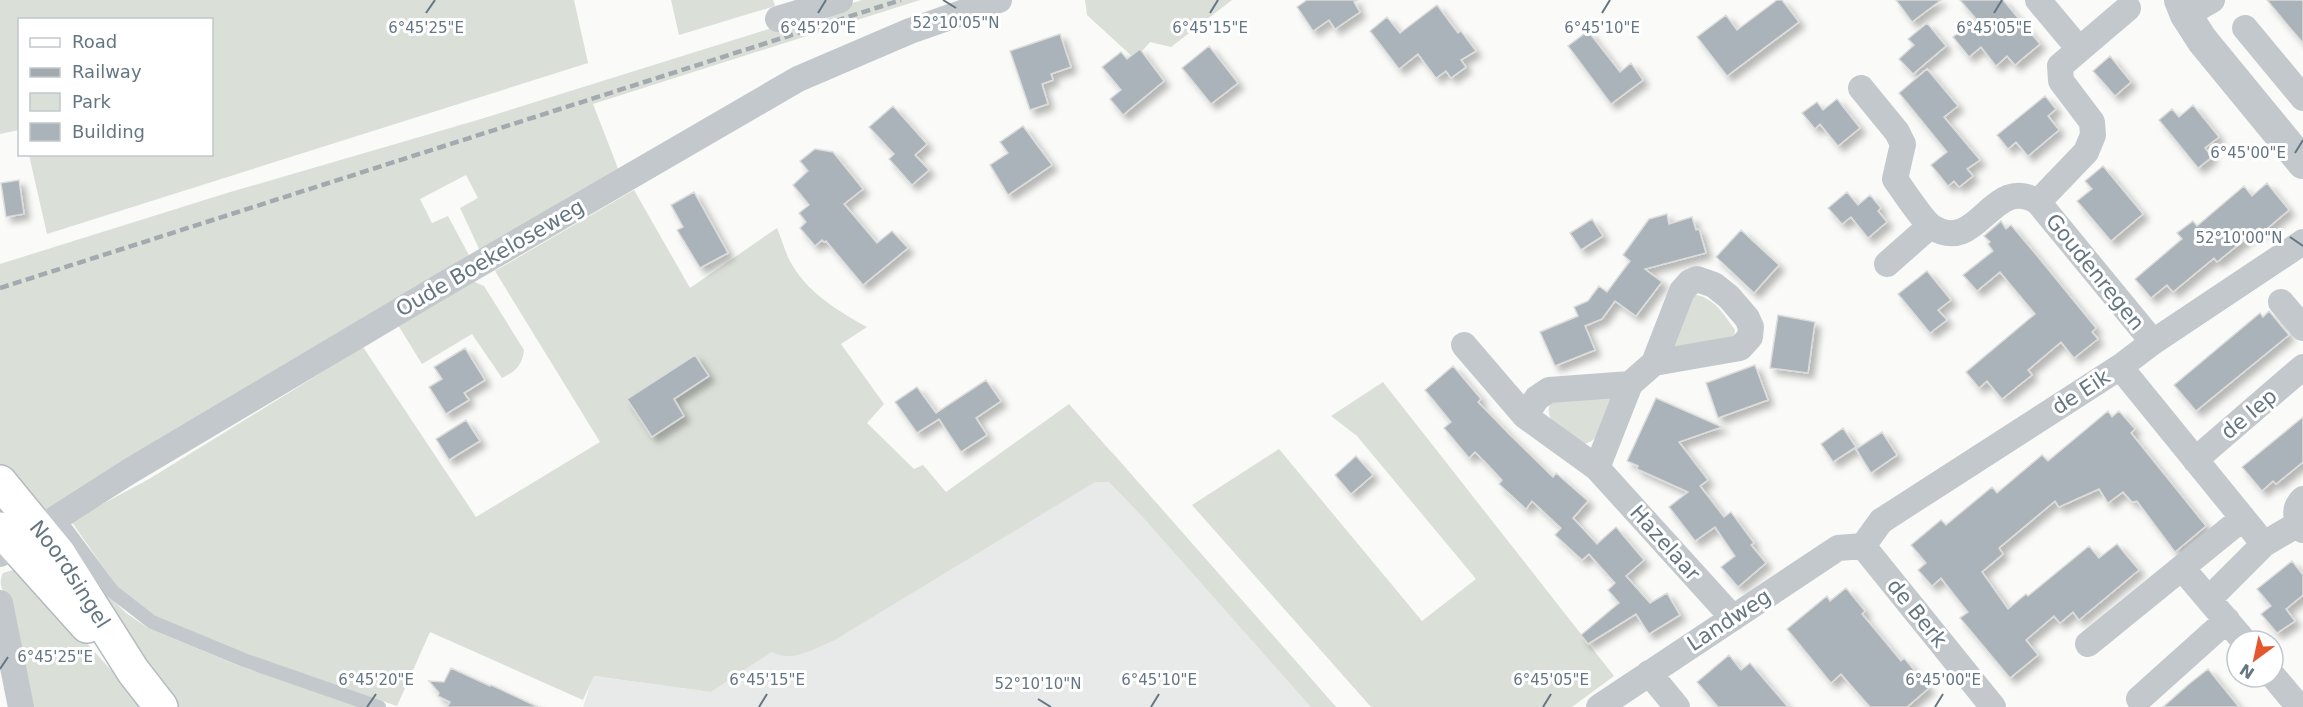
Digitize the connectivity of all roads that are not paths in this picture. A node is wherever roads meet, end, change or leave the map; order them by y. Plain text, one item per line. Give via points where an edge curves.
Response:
1 (840, 0) edge
2 (999, 0) edge
3 (2038, 0) edge
4 (2193, 5) edge
5 (2128, 8) dead end
6 (778, 19) dead end
7 (2246, 28) dead end
8 (2079, 49) junction
9 (1861, 88) dead end
10 (2303, 99) edge
11 (2303, 163) edge
12 (2038, 202) junction
13 (1930, 226) junction
14 (2303, 242) edge
15 (1887, 264) dead end
16 (2282, 302) dead end
17 (2303, 327) edge
18 (2153, 342) junction
19 (1464, 345) dead end
20 (1654, 363) dead end
21 (2120, 367) junction
22 (2303, 368) edge
23 (1630, 384) junction
24 (1525, 416) junction
25 (2195, 460) junction
26 (1597, 468) junction
27 (0, 482) edge
28 (2303, 499) edge
29 (2243, 518) junction
30 (2300, 527) edge
31 (22, 535) edge
32 (2264, 544) junction
33 (1863, 546) junction
34 (2182, 568) junction
35 (2209, 599) junction
36 (0, 603) edge
37 (1733, 618) junction
38 (2227, 620) junction
39 (2234, 629) edge
40 (2088, 645) dead end
41 (1649, 673) junction
42 (2284, 689) edge
43 (2139, 699) dead end
44 (21, 707) edge
45 (161, 707) edge
46 (379, 707) edge
47 (1599, 707) edge
48 (1677, 707) edge
49 (1993, 707) edge
50 (2299, 707) edge

1 - 6 street
2 - 31 street, Oude Boekeloseweg via 910,31 798,79
3 - 8 street
4 - 11 street via 2202,40
5 - 8 street, Goudenregen
7 - 10 street
8 - 12 street, Goudenregen via 2060,66 2061,81 2092,122 2093,135 2085,152
9 - 13 street via 1903,144 1895,178
12 - 13 street, Goudenregen via 2028,196 2010,196 1967,230 1952,234
12 - 18 street, Goudenregen
13 - 15 street
14 - 18 street, de Eik
16 - 17 street
18 - 21 street, de Eik
19 - 24 street, Hazelaar
20 - 23 street
21 - 25 street
21 - 33 street, de Eik via 1881,521
22 - 25 street, de Iep
23 - 24 street via 1549,390 1537,398
23 - 26 street
24 - 26 street, Hazelaar
25 - 29 street
26 - 37 street, Hazelaar
27 - 31 main road, Noordsingel
28 - 30 street via 2295,513
29 - 32 street
29 - 34 street
30 - 32 street
31 - 45 main road, Noordsingel via 91,630 133,671
31 - 46 lane via 112,591 152,622 243,660
32 - 35 street
33 - 37 street, Landweg via 1838,548
33 - 49 street, de Berk
34 - 35 street
34 - 40 street
35 - 38 street
36 - 44 street
37 - 41 street, Landweg
38 - 39 street
38 - 43 street
41 - 47 street, Landweg
41 - 48 street
42 - 50 street

